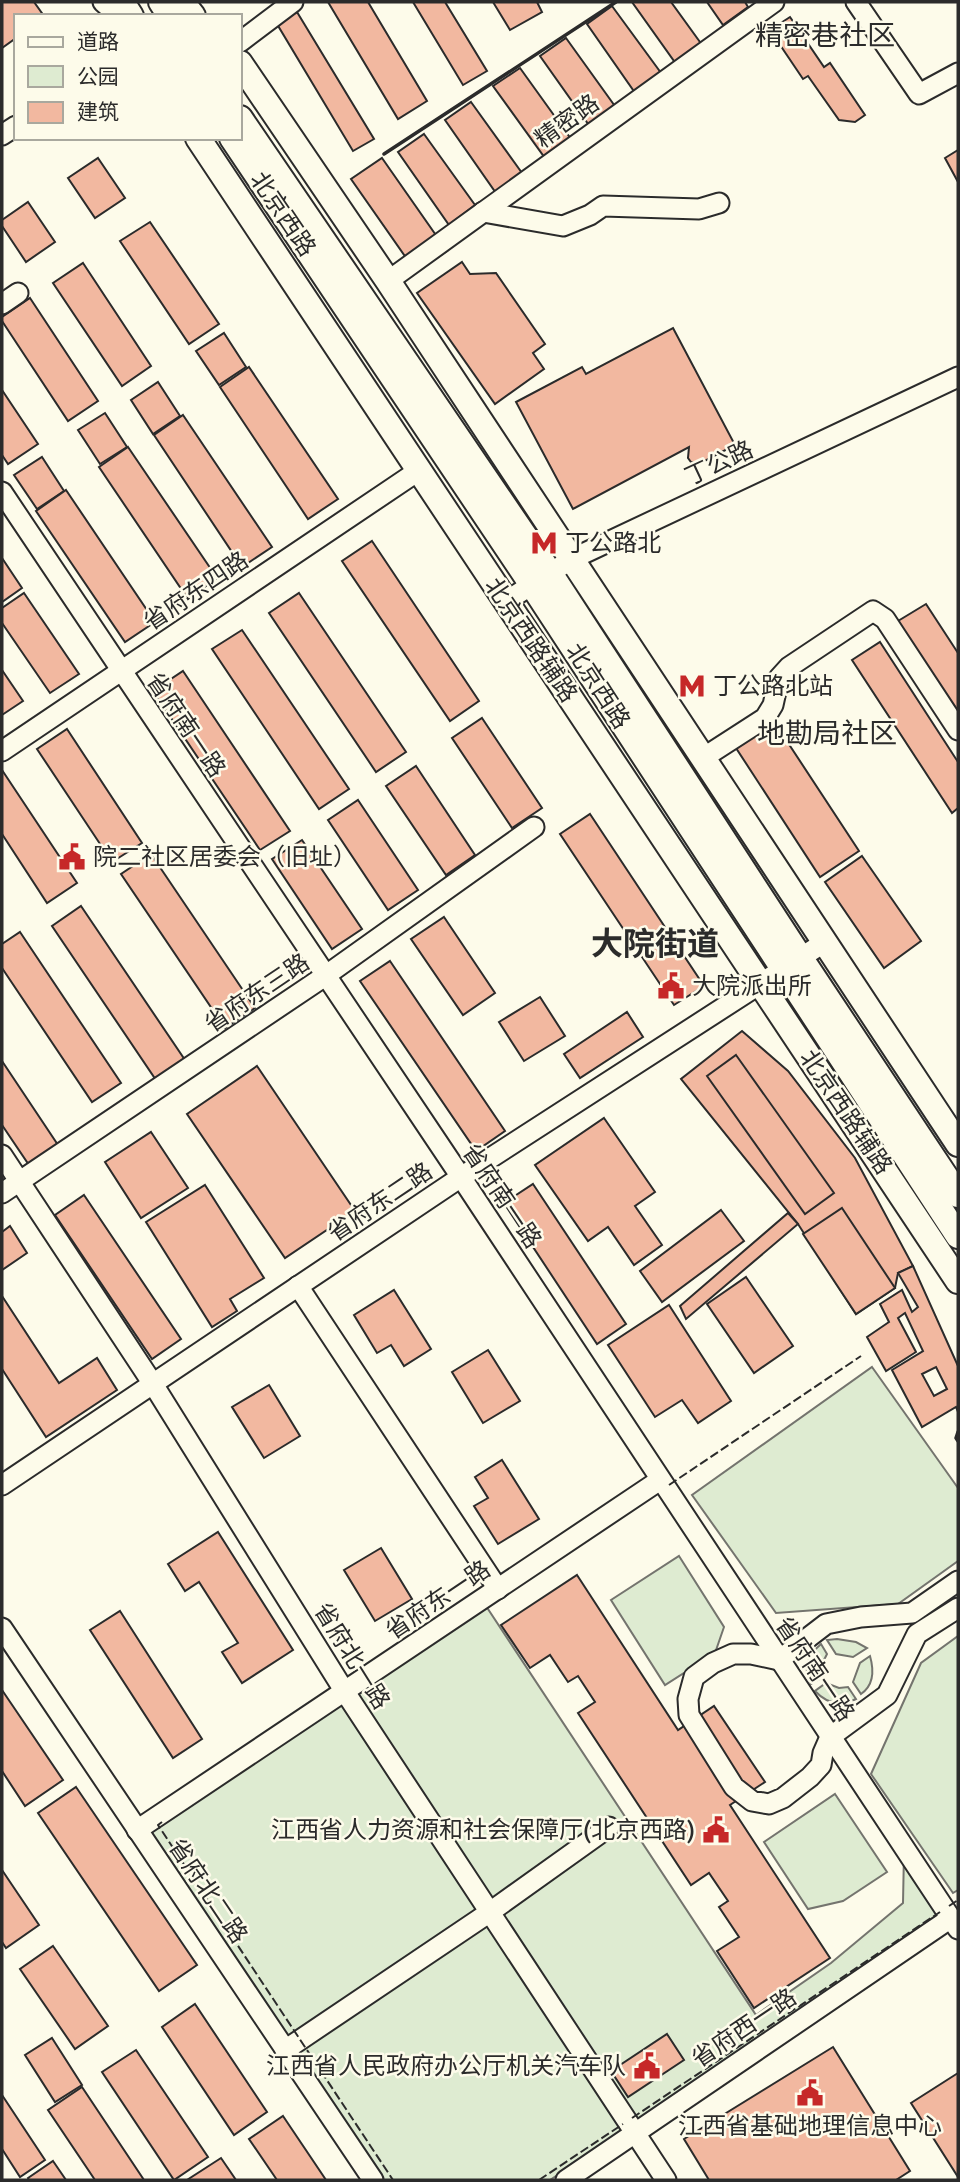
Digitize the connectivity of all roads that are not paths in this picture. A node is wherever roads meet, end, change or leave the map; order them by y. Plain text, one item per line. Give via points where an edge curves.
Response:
1 (103, 2) edge
2 (161, 2) edge
3 (293, 2) edge
4 (774, 2) edge
5 (856, 2) edge
6 (183, 10) edge
7 (117, 14) edge
8 (242, 40) edge
9 (242, 66) edge
10 (958, 73) edge
11 (242, 121) edge
12 (199, 140) edge
13 (233, 140) edge
14 (719, 203) dead end
15 (482, 212) junction
16 (388, 281) junction
17 (958, 377) edge
18 (418, 471) junction
19 (2, 492) edge
20 (572, 559) junction
21 (541, 579) junction
22 (506, 602) junction
23 (121, 671) junction
24 (958, 730) edge
25 (2, 751) edge
26 (703, 758) junction
27 (534, 827) dead end
28 (824, 942) junction
29 (791, 963) junction
30 (325, 976) junction
31 (760, 984) junction
32 (958, 1144) edge
33 (2, 1155) edge
34 (461, 1177) junction
35 (19, 1182) junction
36 (2, 1193) edge
37 (958, 1195) edge
38 (958, 1236) edge
39 (958, 1282) edge
40 (298, 1286) junction
41 (153, 1384) junction
42 (660, 1480) junction
43 (2, 1485) edge
44 (958, 1581) edge
45 (498, 1589) junction
46 (958, 1608) edge
47 (2, 1628) edge
48 (779, 1660) junction
49 (345, 1692) junction
50 (830, 1737) junction
51 (609, 1827) dead end
52 (137, 1830) junction
53 (490, 1912) junction
54 (954, 1924) edge
55 (285, 2050) junction
56 (635, 2132) junction
57 (373, 2180) edge
58 (566, 2180) edge
59 (666, 2180) edge

1 - 7 street
2 - 6 main road
3 - 8 street
4 - 15 street, 精密路
5 - 10 street via 919,94
9 - 16 main road
11 - 21 main road, 北京西路
12 - 18 main road, 北京西路辅路
13 - 21 main road, 北京西路
14 - 15 street via 699,209 603,206 563,226
15 - 16 street, 精密路
16 - 20 main road
17 - 20 street, 丁公路
18 - 22 main road, 北京西路辅路
18 - 23 street, 省府东四路
19 - 23 street, 省府南一路
20 - 21 street, 丁公路
20 - 26 main road
21 - 22 street, 丁公路
21 - 29 main road, 北京西路
22 - 31 main road, 北京西路辅路
23 - 25 street, 省府东四路
23 - 30 street, 省府南一路
24 - 26 street via 885,619 873,611 789,667 779,678 765,718
26 - 28 main road
27 - 30 street, 省府东三路
28 - 29 street, 省府东二路
28 - 32 main road
29 - 31 street, 省府东二路
29 - 37 main road, 北京西路
29 - 38 main road, 北京西路
30 - 34 street, 省府南一路
30 - 35 street, 省府东三路
31 - 34 street, 省府东二路
31 - 39 main road, 北京西路辅路
33 - 35 street, 省府北一路
34 - 40 street, 省府东二路
34 - 42 street, 省府南一路
35 - 36 street, 省府东三路
35 - 41 street, 省府北一路
40 - 41 street, 省府东二路
40 - 45 street
41 - 43 street, 省府东二路
41 - 49 street, 省府北一路
42 - 45 street, 省府东一路
42 - 48 street, 省府南一路
44 - 48 street via 912,1613 826,1624
45 - 49 street, 省府东一路
46 - 50 street via 918,1634 887,1695
47 - 52 street, 省府北二路
48 - 50 street, 省府南一路
48 - 50 street via 733,1654 694,1677 689,1715 734,1787 752,1801 769,1804 783,1798 821,1765
49 - 52 street, 省府东一路
49 - 53 street, 省府北一路
50 - 54 street, 省府南一路
51 - 53 street
52 - 55 street, 省府北二路
53 - 55 street
53 - 56 street, 省府北一路
54 - 56 street, 省府西一路
55 - 57 street, 省府北二路
56 - 58 street, 省府西一路
56 - 59 street, 省府北一路

